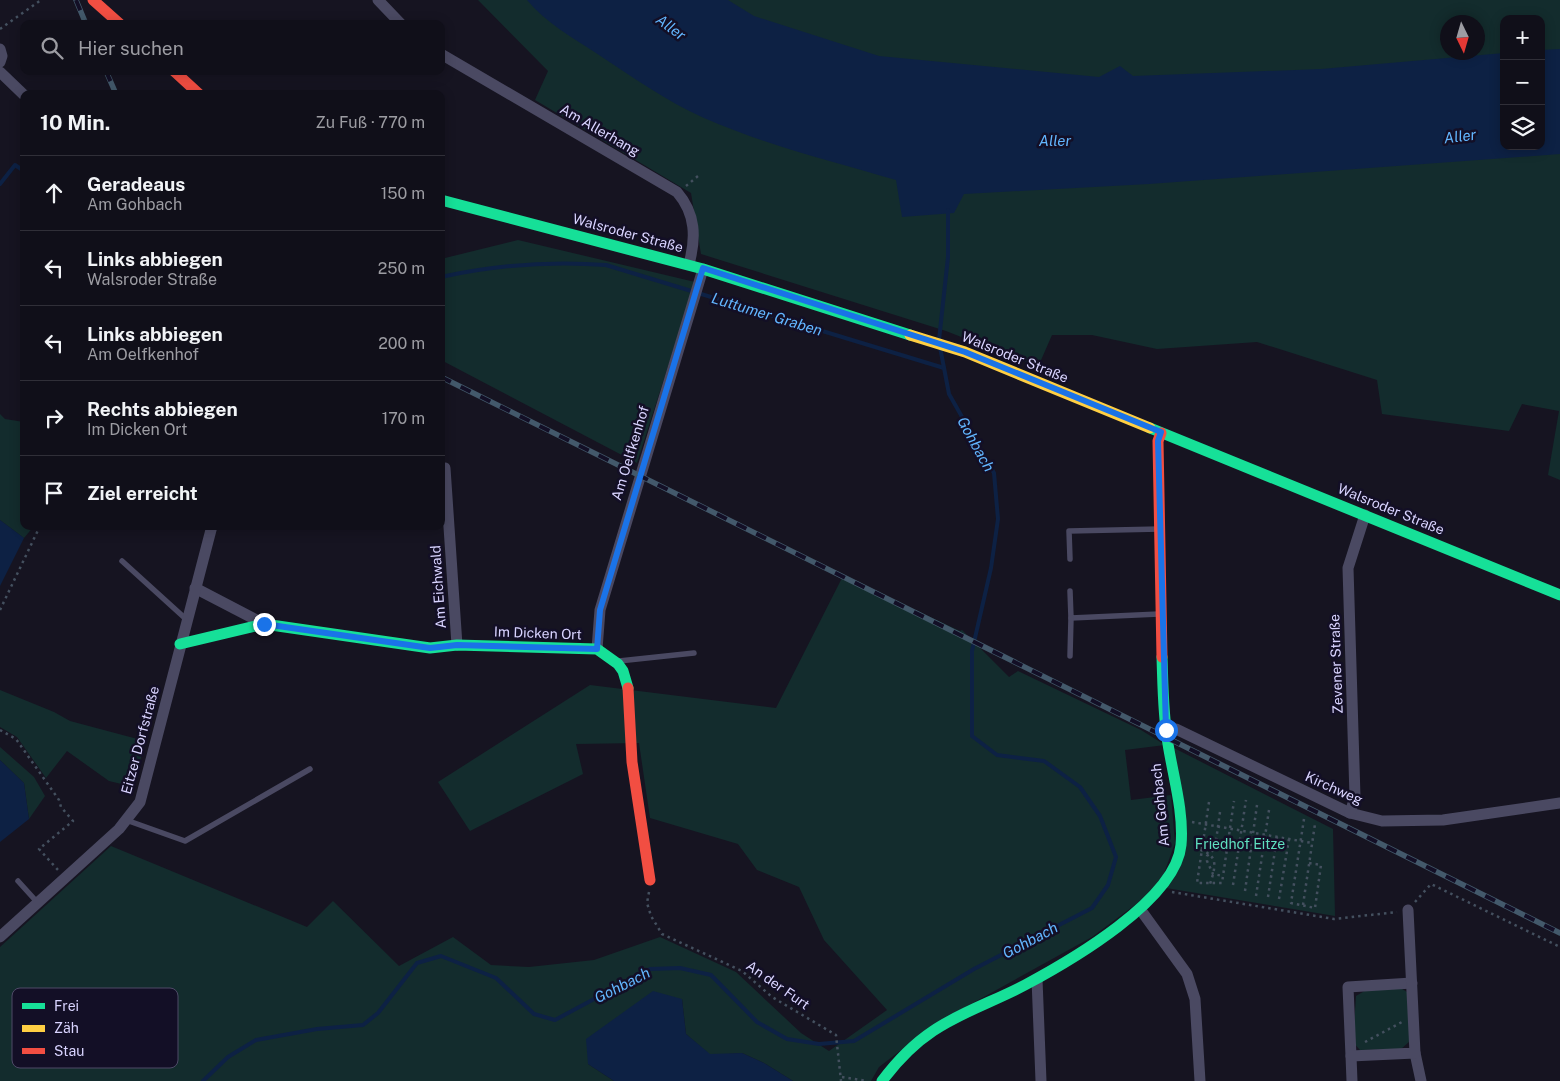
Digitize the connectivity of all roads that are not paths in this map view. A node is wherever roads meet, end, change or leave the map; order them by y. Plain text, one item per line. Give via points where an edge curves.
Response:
1 (93, 0) edge
2 (378, 0) edge
3 (116, 20) edge
4 (397, 20) edge
5 (0, 49) edge
6 (445, 56) edge
7 (0, 62) edge
8 (0, 72) edge
9 (178, 75) edge
10 (195, 90) edge
11 (20, 91) edge
12 (445, 201) edge
13 (689, 264) junction
14 (703, 268) junction
15 (1161, 432) junction
16 (445, 482) edge
17 (1365, 515) junction
18 (1160, 529) junction
19 (211, 530) edge
20 (1070, 559) dead end
21 (122, 561) dead end
22 (195, 588) junction
23 (1070, 591) dead end
24 (1560, 594) edge
25 (1161, 614) junction
26 (1071, 618) junction
27 (187, 620) junction
28 (264, 624) junction
29 (180, 644) junction
30 (457, 645) junction
31 (597, 649) junction
32 (694, 653) dead end
33 (1070, 656) dead end
34 (617, 662) junction
35 (1166, 730) junction
36 (310, 769) dead end
37 (1560, 803) edge
38 (1350, 813) junction
39 (126, 820) junction
40 (650, 880) road end
41 (18, 881) dead end
42 (37, 902) junction
43 (1140, 909) junction
44 (1408, 910) road end
45 (0, 937) edge
46 (1037, 979) junction
47 (1412, 983) junction
48 (1350, 1053) junction
49 (1415, 1053) junction
50 (882, 1081) edge
51 (1042, 1081) edge
52 (1200, 1081) edge
53 (1352, 1081) edge
54 (1421, 1081) edge

1 - 3 street
2 - 4 street
5 - 7 street
6 - 13 street, Am Allerhang via 677,192 692,218 693,248
8 - 11 street
9 - 10 street
12 - 13 street, Walsroder Straße
13 - 14 street, Walsroder Straße
14 - 15 street, Walsroder Straße via 965,352
14 - 31 street, Am Oelfkenhof via 600,610
15 - 17 street, Walsroder Straße
15 - 18 street, Am Gohbach via 1158,441
16 - 30 street, Am Eichwald
17 - 24 street, Walsroder Straße
17 - 38 street, Zevener Straße via 1348,568 1355,797
18 - 20 lane via 1069,531
18 - 25 street, Am Gohbach
19 - 22 street, Eitzer Dorfstraße
21 - 27 lane
22 - 27 street, Eitzer Dorfstraße
22 - 28 street, Im Dicken Ort
23 - 26 lane
25 - 26 lane
25 - 35 street, Am Gohbach
26 - 33 lane
27 - 29 street, Eitzer Dorfstraße
28 - 29 street, Im Dicken Ort
28 - 30 street, Im Dicken Ort via 430,648
29 - 39 street, Eitzer Dorfstraße via 140,802
30 - 31 street, Im Dicken Ort
31 - 34 street, Im Dicken Ort
32 - 34 lane
34 - 40 street via 627,681 630,696 632,761
35 - 38 street, Kirchweg via 1176,729
35 - 43 street, Am Gohbach via 1181,845 1159,889
36 - 39 lane via 185,841
37 - 38 street, Kirchweg via 1410,822 1382,821
39 - 42 street, Eitzer Dorfstraße
41 - 42 lane
42 - 45 street, Eitzer Dorfstraße
43 - 46 street, Am Gohbach
43 - 52 street via 1172,951 1190,982 1195,1000
44 - 47 street
46 - 50 street, Am Gohbach via 938,1027 903,1053
46 - 51 street
47 - 48 street via 1348,987
47 - 49 street
48 - 49 street
48 - 53 street
49 - 54 street

